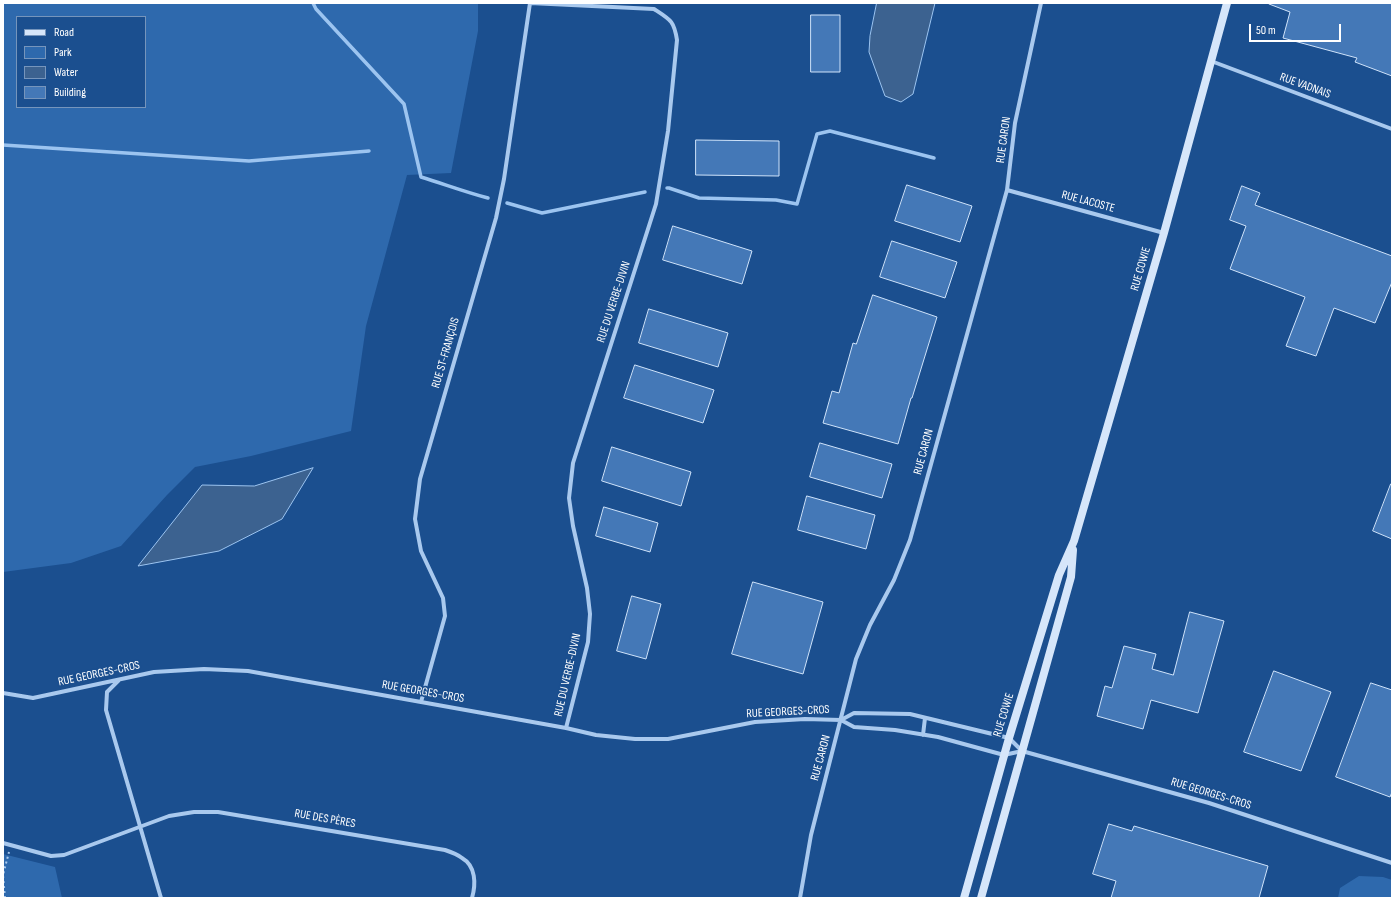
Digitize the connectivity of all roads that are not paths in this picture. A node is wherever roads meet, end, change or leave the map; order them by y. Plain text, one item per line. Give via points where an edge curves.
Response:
1 (530, 3) edge
2 (1041, 3) edge
3 (1227, 3) edge
4 (1211, 61) junction
5 (1392, 129) edge
6 (1006, 190) junction
7 (1164, 233) junction
8 (1074, 541) junction
9 (120, 679) junction
10 (3, 693) edge
11 (421, 702) junction
12 (925, 718) junction
13 (841, 720) junction
14 (566, 728) junction
15 (923, 735) junction
16 (1009, 738) junction
17 (1022, 751) junction
18 (1004, 755) junction
19 (139, 827) junction
20 (3, 843) edge
21 (1392, 864) edge
22 (161, 898) edge
23 (472, 898) edge
24 (800, 898) edge
25 (964, 898) edge
26 (981, 898) edge

1 - 11 street, RUE ST-FRANÇOIS via 496,218 420,478 415,519 421,551 443,598 445,616
1 - 14 street, RUE DU VERBE-DIVIN via 654,9 668,18 675,27 677,40 668,131 656,204 573,463 569,498 590,614 588,642
2 - 6 street, RUE CARON via 1016,123
3 - 4 main road, RUE COWIE
4 - 5 street, RUE VADNAIS
4 - 7 main road, RUE COWIE
6 - 7 street, RUE LACOSTE
6 - 13 street, RUE CARON via 910,540 856,659
7 - 8 main road, RUE COWIE
8 - 16 main road, RUE COWIE via 1060,575
8 - 17 main road, RUE COWIE via 1071,578
9 - 10 street, RUE GEORGES-CROS via 33,698
9 - 11 street, RUE GEORGES-CROS via 154,672 204,669 248,671
9 - 19 street via 107,692 106,710
11 - 14 street, RUE GEORGES-CROS
12 - 13 street, RUE GEORGES-CROS via 910,714 854,713
12 - 15 street
12 - 16 street, RUE GEORGES-CROS
13 - 14 street, RUE GEORGES-CROS via 755,722 668,739 596,735
13 - 15 street, RUE GEORGES-CROS via 854,727
13 - 24 street, RUE CARON via 811,836
15 - 18 street, RUE GEORGES-CROS
16 - 17 street, RUE GEORGES-CROS
16 - 18 main road, RUE COWIE
17 - 18 street, RUE GEORGES-CROS
17 - 21 street, RUE GEORGES-CROS via 1209,803
17 - 26 main road, RUE COWIE
18 - 25 main road, RUE COWIE
19 - 20 street, RUE DES PÈRES via 64,855 50,856
19 - 22 street
19 - 23 street, RUE DES PÈRES via 169,816 218,812 445,850 464,858 474,871

